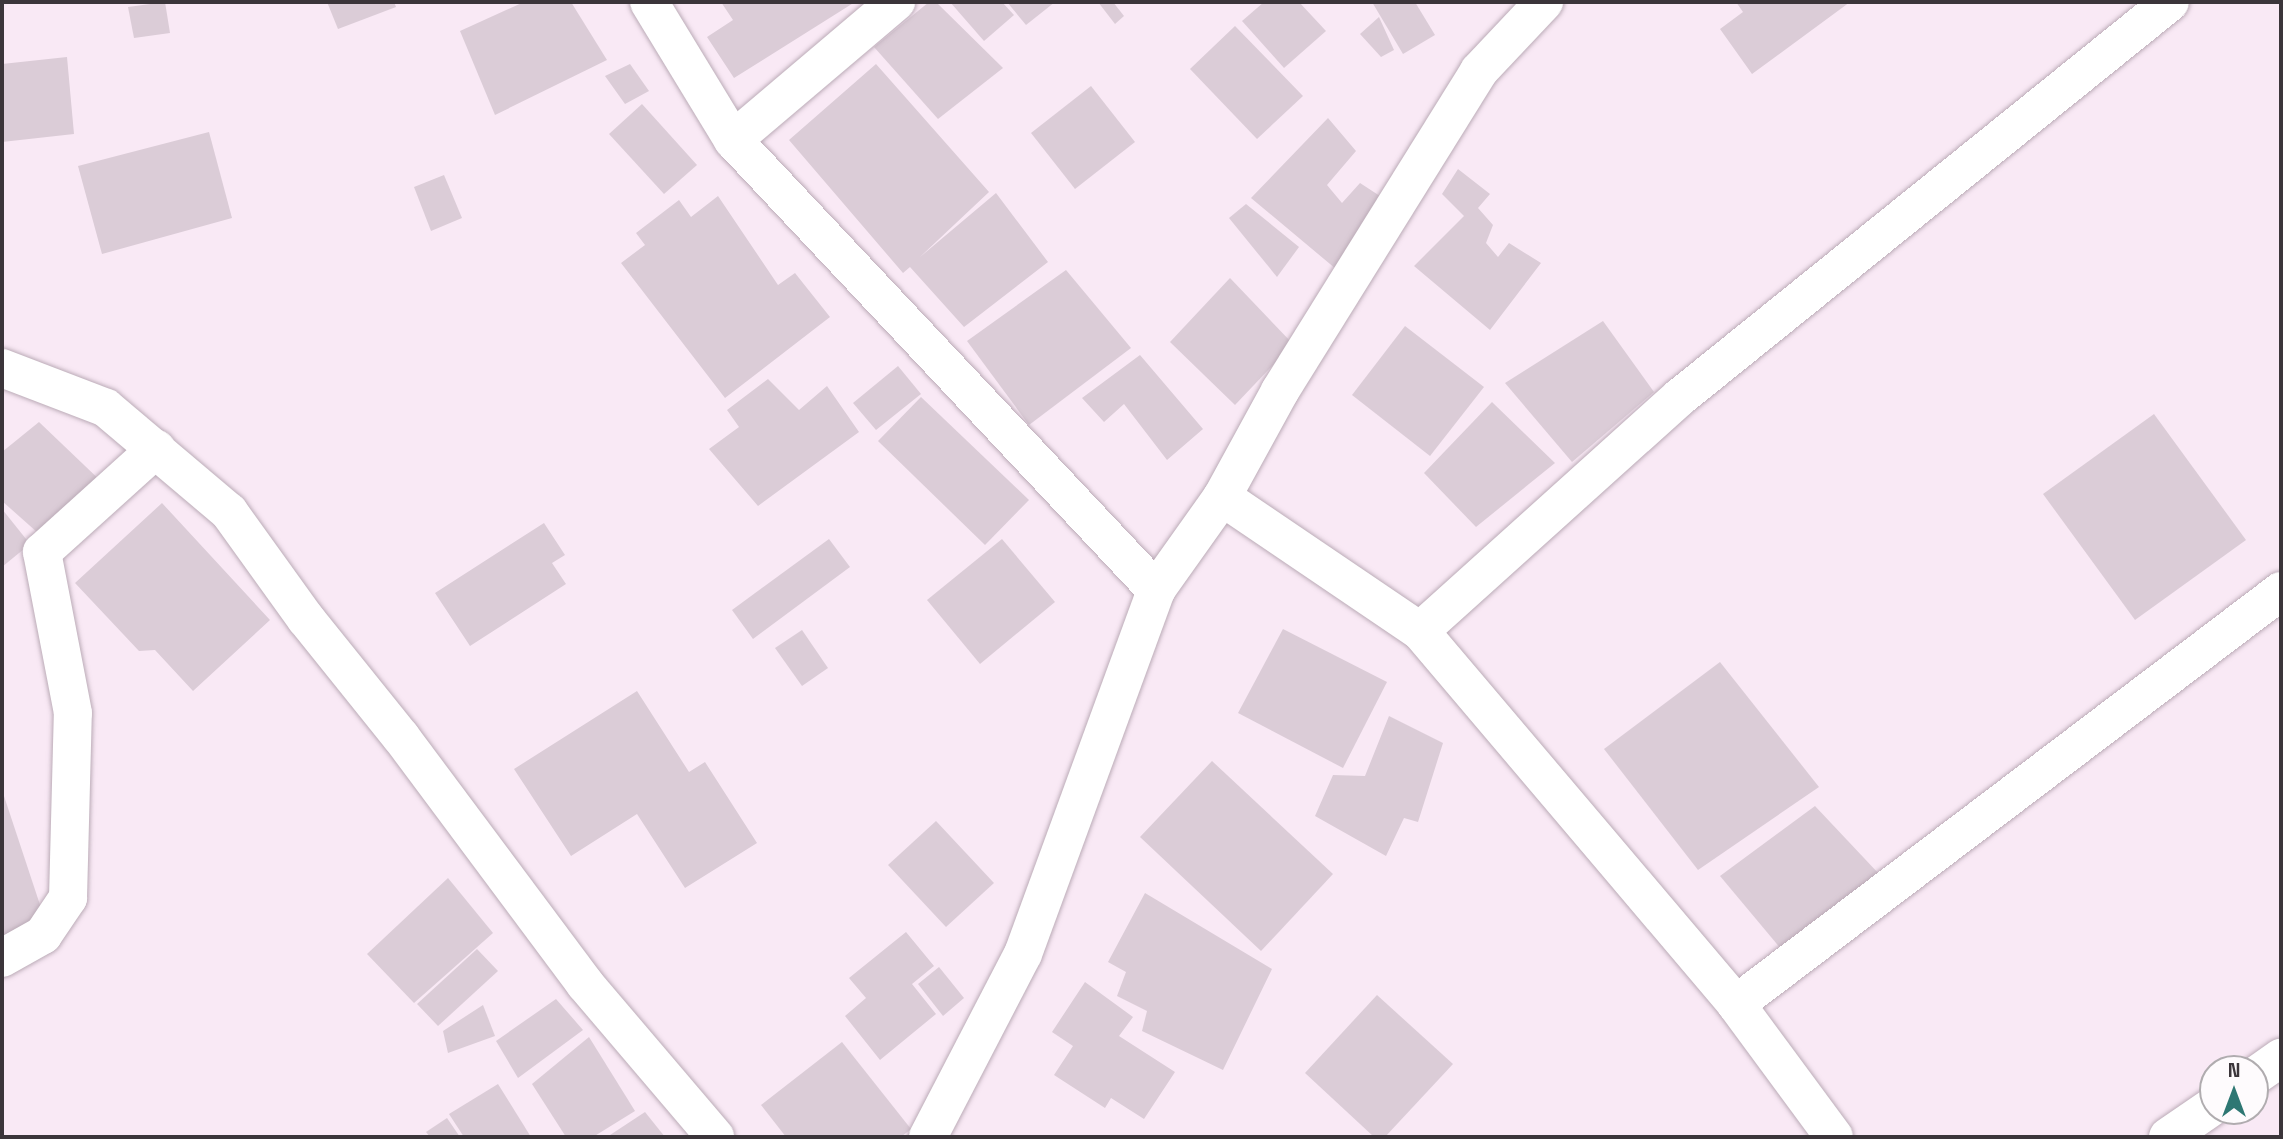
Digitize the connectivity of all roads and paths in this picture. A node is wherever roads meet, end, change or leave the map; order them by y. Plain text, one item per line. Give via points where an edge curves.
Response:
1 (649, 2) edge
2 (896, 2) edge
3 (1544, 2) edge
4 (2170, 2) edge
5 (733, 140) junction
6 (2, 369) edge
7 (156, 449) junction
8 (1222, 497) junction
9 (1156, 590) junction
10 (2281, 592) edge
11 (1420, 631) junction
12 (2, 958) edge
13 (1736, 1004) junction
14 (2199, 1116) edge
15 (715, 1137) edge
16 (928, 1137) edge
17 (1834, 1137) edge
18 (2168, 1137) edge

1 - 5 street
2 - 5 street
3 - 8 street via 1479,71 1280,391
4 - 11 street via 1680,397
5 - 9 street
6 - 7 street via 106,408
7 - 12 street via 42,552 73,713 68,898 43,935
7 - 15 street via 229,512 585,984
8 - 9 street
8 - 11 street
9 - 16 street via 1023,954
10 - 13 street
11 - 13 street
13 - 17 street
14 - 18 street

